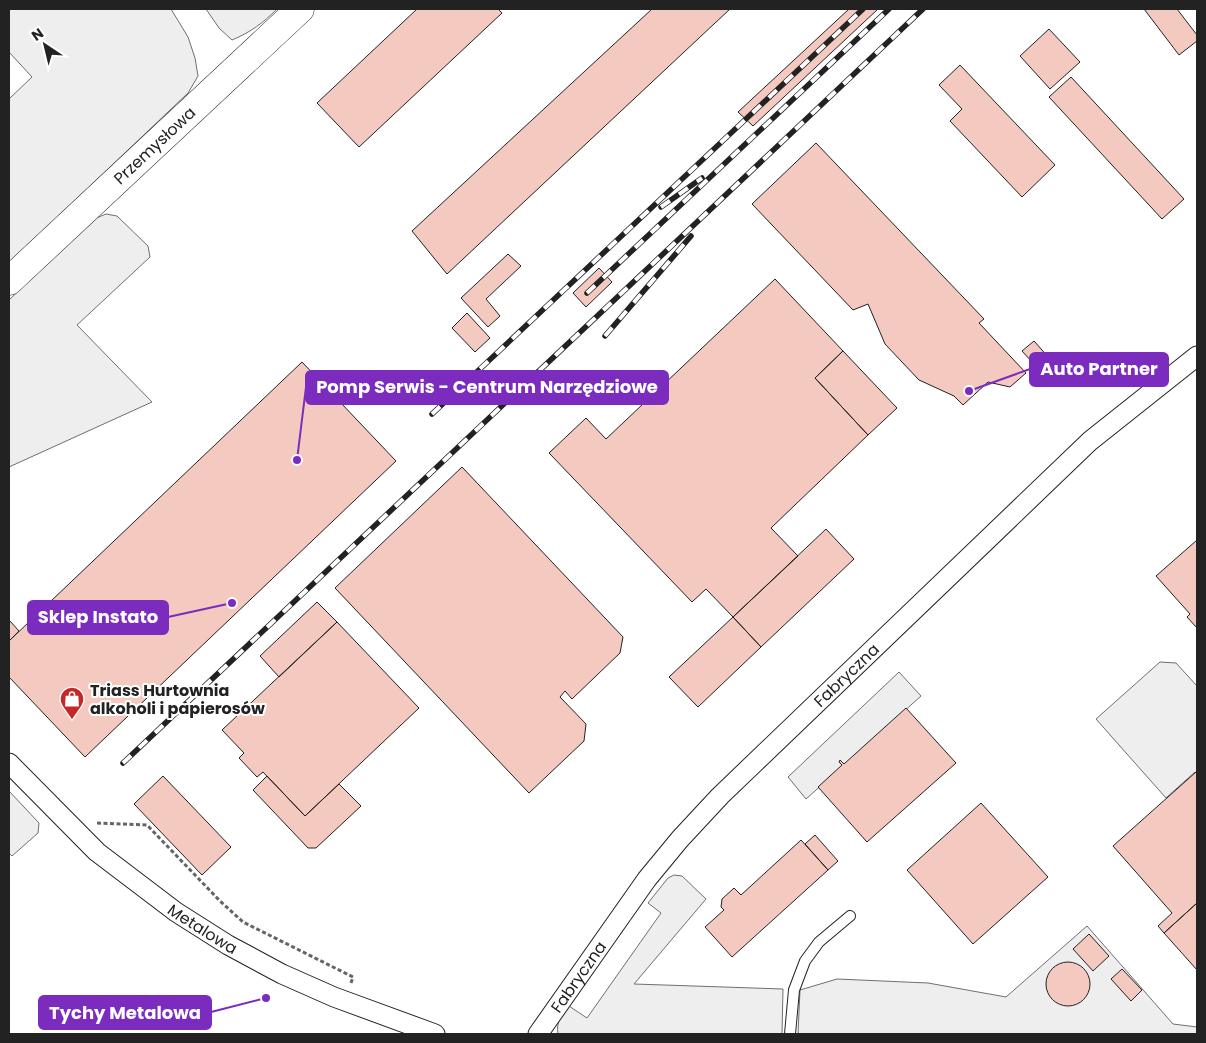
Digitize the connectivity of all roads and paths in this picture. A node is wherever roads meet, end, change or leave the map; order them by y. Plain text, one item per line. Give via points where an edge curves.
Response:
1 (300, 9) edge
2 (9, 281) edge
3 (1197, 356) edge
4 (9, 763) edge
5 (94, 823) dead end
6 (850, 916) dead end
7 (343, 1000) junction
8 (435, 1034) edge
9 (538, 1034) edge
10 (790, 1034) edge

1 - 2 street, Przemysłowa
3 - 9 street, Fabryczna via 1090,441 720,796 647,879
4 - 7 street, Metalowa via 97,852 176,912 243,954
5 - 7 path via 147,825 243,922 353,977
6 - 10 lane via 819,942 805,961 794,990
7 - 8 street, Metalowa

